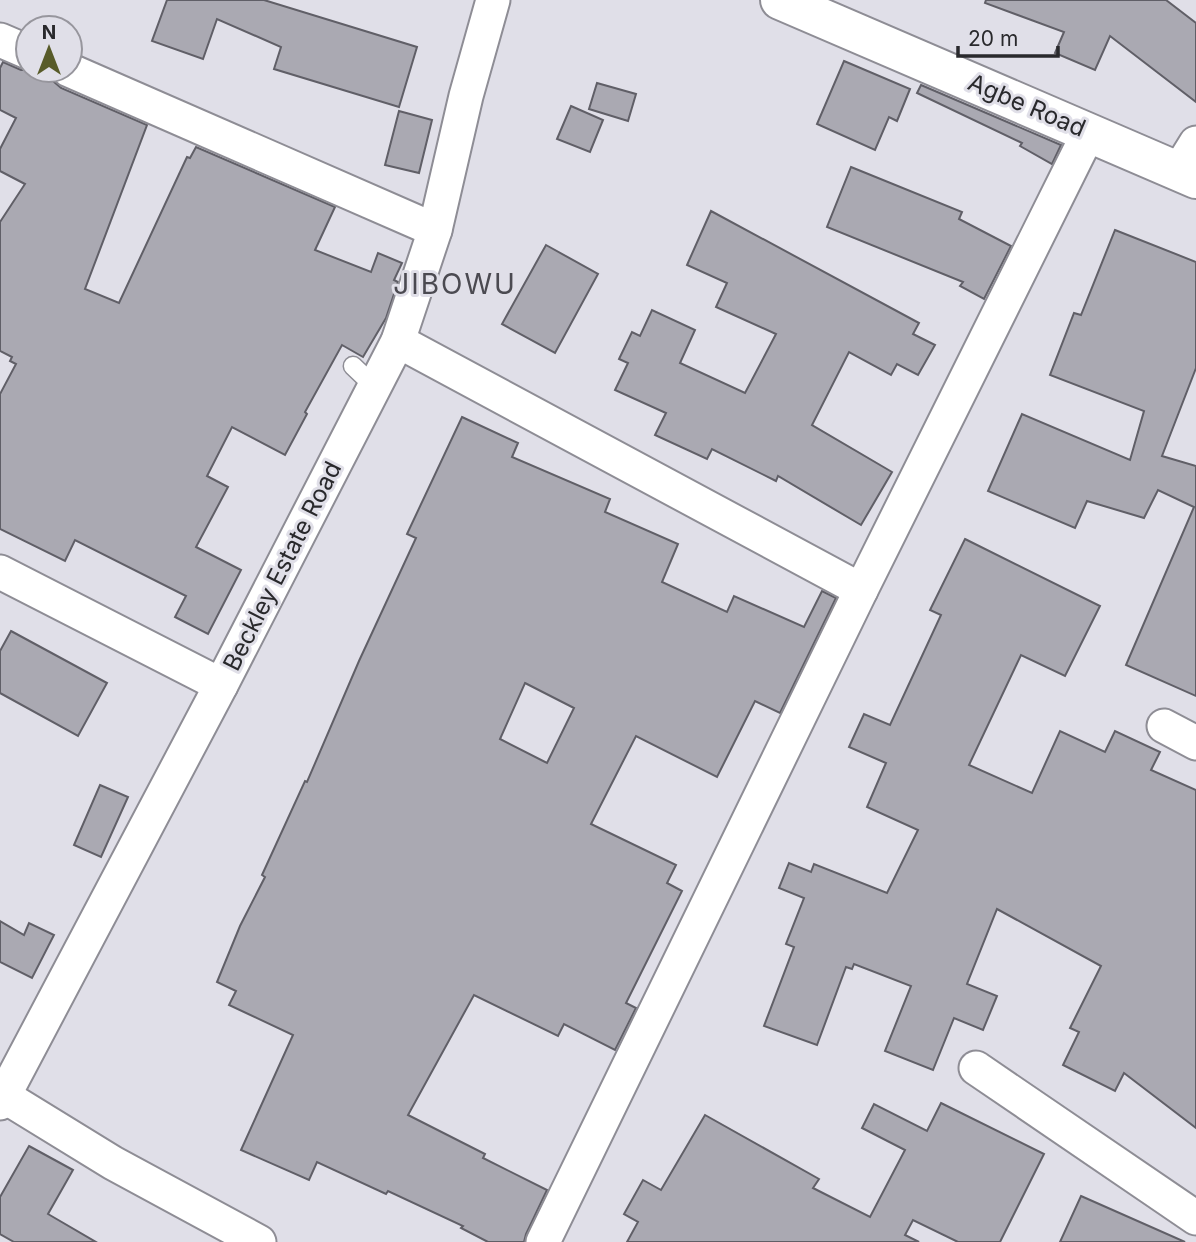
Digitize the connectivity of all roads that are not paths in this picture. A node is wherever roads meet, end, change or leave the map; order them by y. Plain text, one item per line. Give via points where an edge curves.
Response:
1 (493, 0) edge
2 (780, 0) edge
3 (84, 77) edge
4 (1089, 132) junction
5 (1190, 164) edge
6 (435, 230) junction
7 (398, 341) junction
8 (0, 572) edge
9 (861, 590) junction
10 (221, 685) junction
11 (1164, 726) dead end
12 (1196, 743) edge
13 (976, 1068) dead end
14 (2, 1099) edge
15 (1196, 1218) edge
16 (259, 1242) edge
17 (544, 1242) edge

1 - 6 street, Beckley Estate Road
2 - 4 street, Agbe Road
3 - 6 street
4 - 5 street, Agbe Road
4 - 9 street
6 - 7 street, Beckley Estate Road
7 - 9 street
7 - 10 street, Beckley Estate Road via 364,376
8 - 10 street
9 - 17 street
10 - 14 street, Beckley Estate Road
11 - 12 street
13 - 15 street
14 - 16 street

